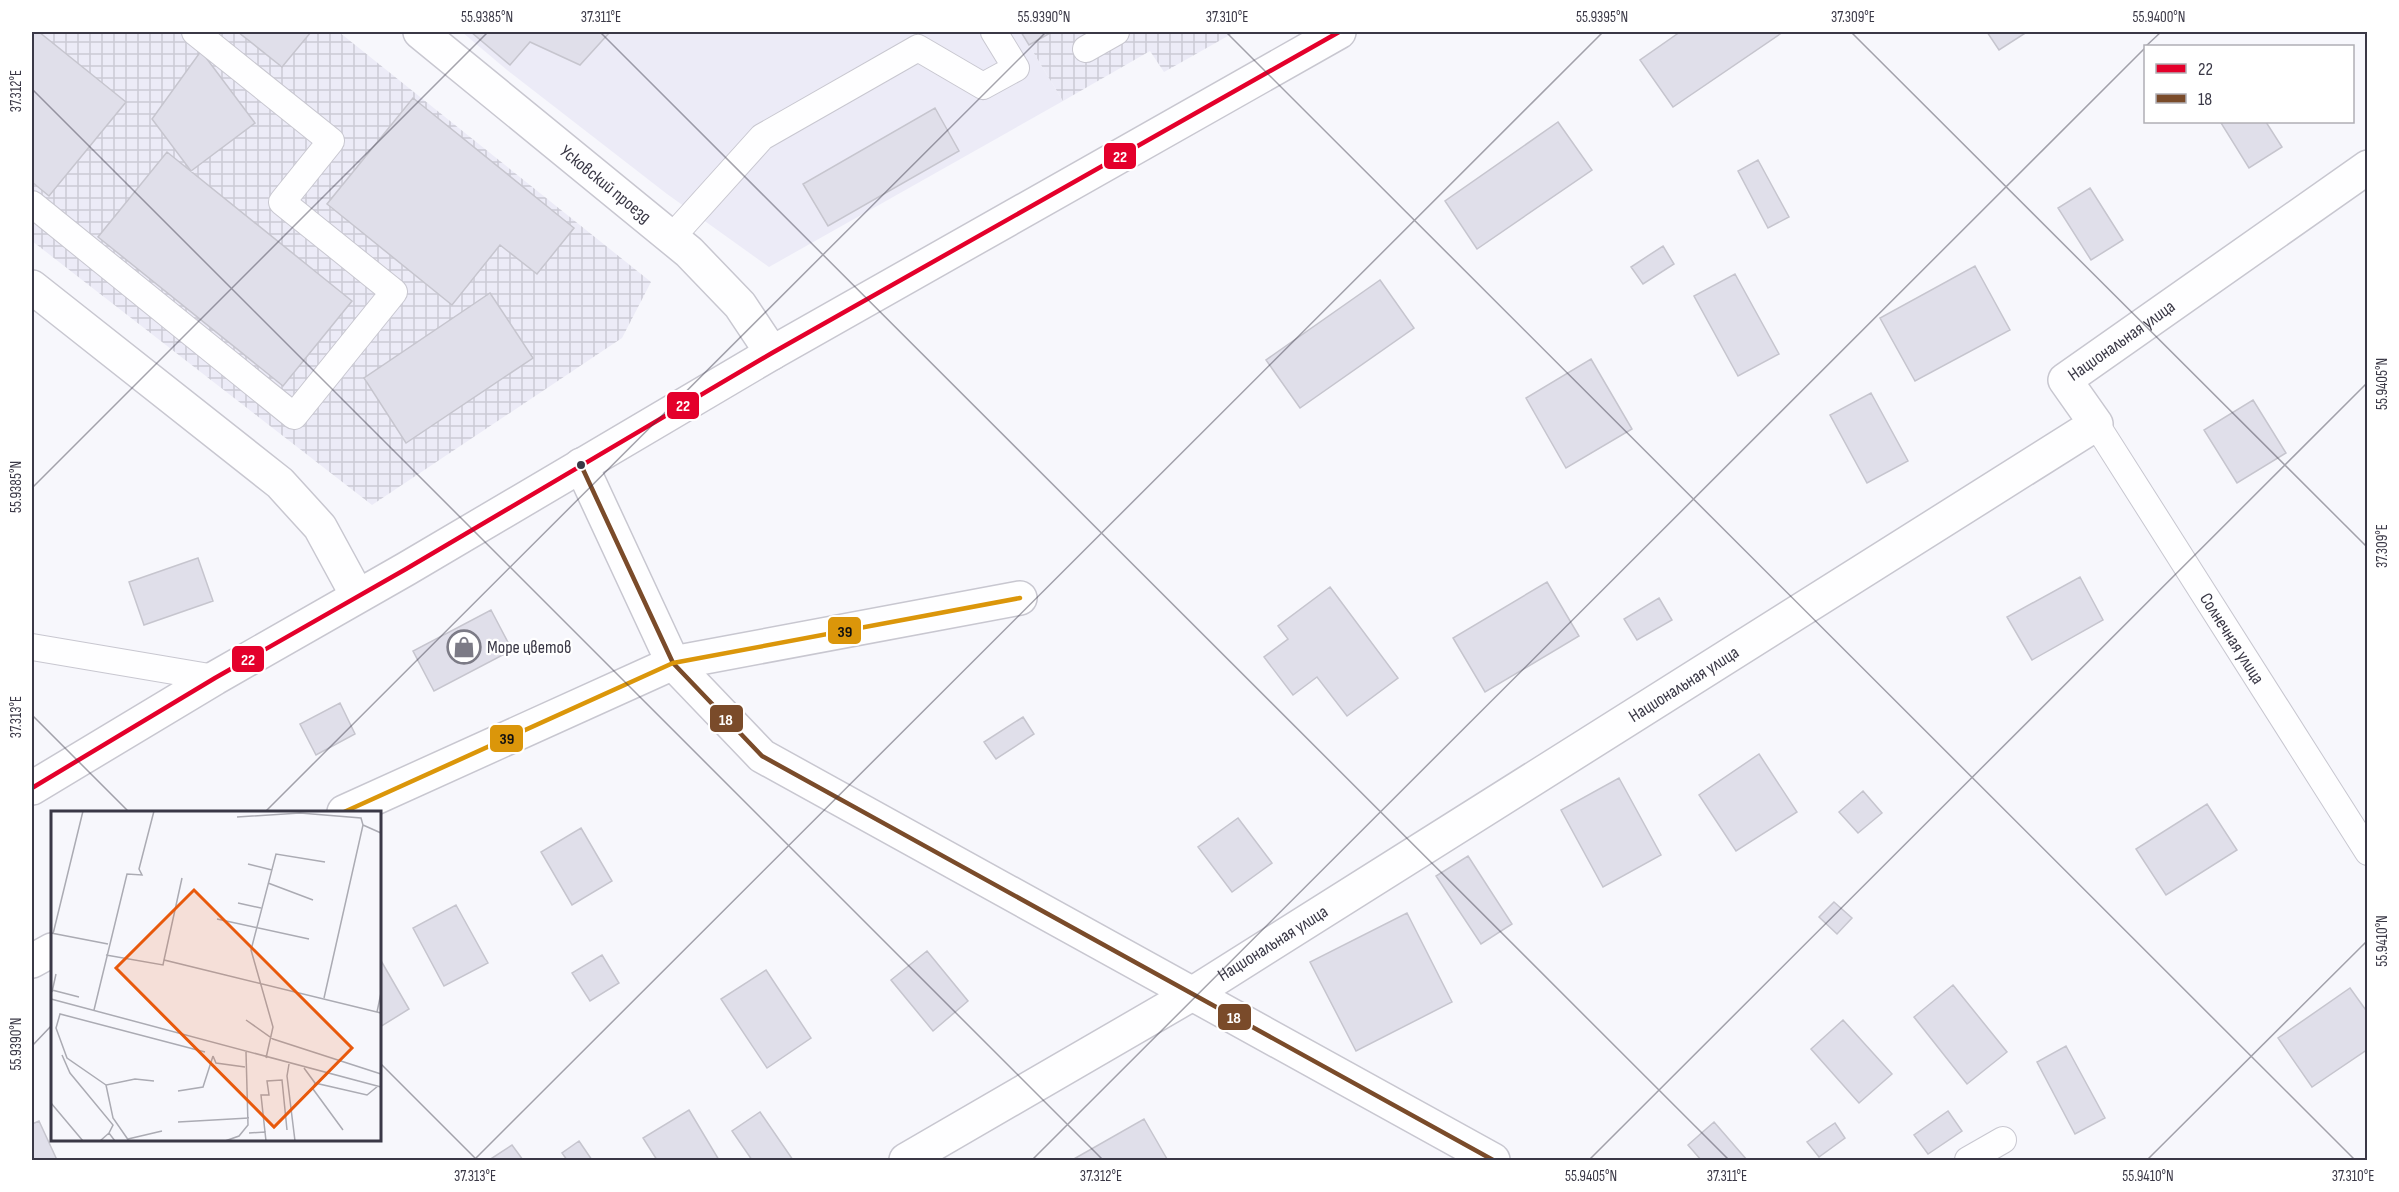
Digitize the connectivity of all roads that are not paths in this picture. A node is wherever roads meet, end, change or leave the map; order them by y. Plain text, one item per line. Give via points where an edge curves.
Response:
1 (195, 32) edge
2 (420, 32) edge
3 (994, 32) edge
4 (1116, 32) edge
5 (1339, 32) edge
6 (1086, 50) dead end
7 (2367, 167) edge
8 (32, 204) edge
9 (671, 238) junction
10 (32, 287) edge
11 (772, 353) junction
12 (2096, 424) junction
13 (581, 465) junction
14 (357, 595) junction
15 (1020, 598) dead end
16 (32, 647) edge
17 (673, 663) junction
18 (215, 678) junction
19 (32, 788) edge
20 (348, 811) edge
21 (2367, 852) edge
22 (51, 951) edge
23 (32, 961) edge
24 (1192, 994) junction
25 (2003, 1140) dead end
26 (906, 1161) edge
27 (1492, 1161) edge
28 (1968, 1161) edge

1 - 8 lane via 331,141 282,202 394,292 294,416
2 - 9 street, Усковский проезд
3 - 9 lane via 1016,68 983,86 918,48 762,136
4 - 6 lane
5 - 11 street
7 - 12 street, Национальная улица via 2065,380
9 - 11 street, Усковский проезд via 740,305
10 - 14 street via 280,483 320,527
11 - 13 street
12 - 21 lane, Солнечная улица
12 - 24 street, Национальная улица
13 - 14 street
13 - 17 street
14 - 18 street
15 - 17 street
16 - 18 lane
17 - 20 street
17 - 24 street via 762,756
18 - 19 street
22 - 23 street
24 - 26 street, Национальная улица
24 - 27 street
25 - 28 lane

